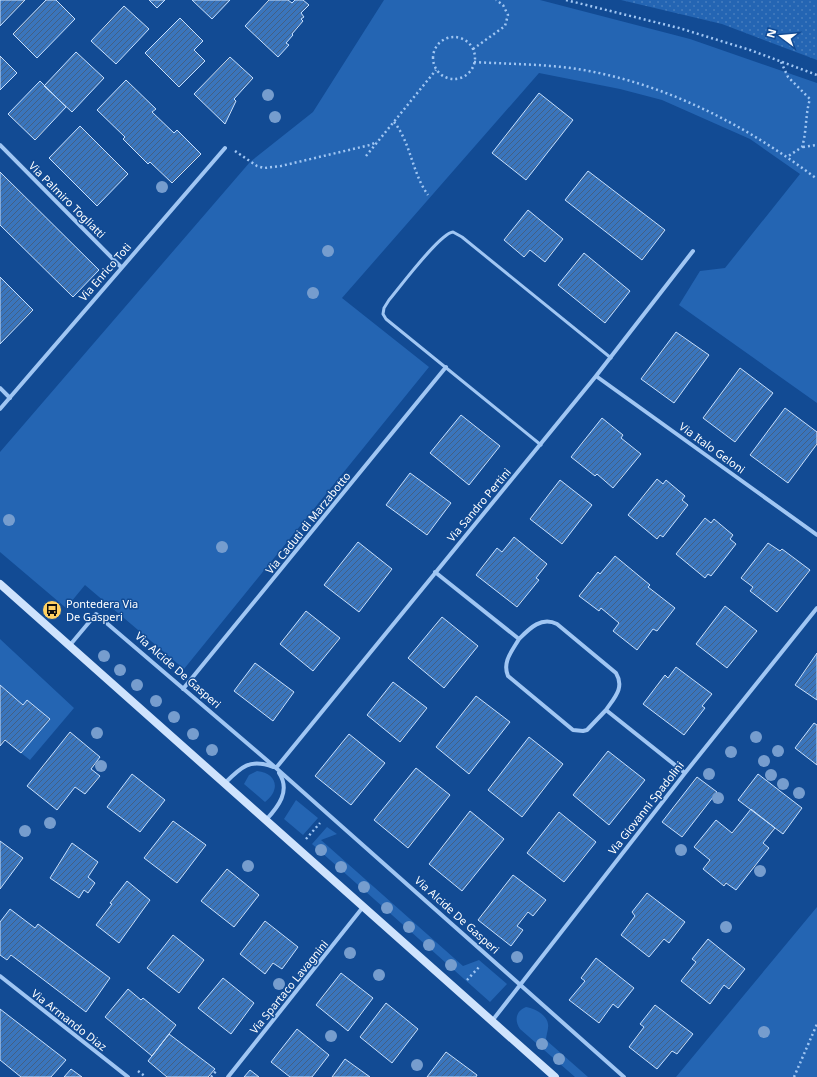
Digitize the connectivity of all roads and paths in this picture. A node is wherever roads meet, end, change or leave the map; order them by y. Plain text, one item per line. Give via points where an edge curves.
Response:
1 (496, 0) edge
2 (566, 0) edge
3 (473, 49) junction
4 (474, 62) junction
5 (781, 62) junction
6 (436, 70) junction
7 (817, 75) edge
8 (394, 122) junction
9 (377, 142) junction
10 (0, 145) edge
11 (817, 145) edge
12 (802, 147) junction
13 (225, 148) joint
14 (366, 156) dead end
15 (787, 157) junction
16 (817, 179) edge
17 (428, 195) dead end
18 (693, 251) dead end
19 (121, 267) junction
20 (610, 358) junction
21 (446, 367) junction
22 (596, 376) junction
23 (0, 388) edge
24 (10, 398) junction
25 (0, 409) edge
26 (540, 445) junction
27 (817, 535) edge
28 (435, 572) junction
29 (0, 584) edge
30 (817, 608) edge
31 (519, 639) junction
32 (70, 645) junction
33 (183, 689) junction
34 (606, 710) junction
35 (276, 768) junction
36 (685, 773) junction
37 (224, 783) junction
38 (328, 814) junction
39 (266, 820) junction
40 (306, 840) dead end
41 (363, 907) junction
42 (483, 962) dead end
43 (0, 976) edge
44 (467, 980) dead end
45 (520, 986) junction
46 (492, 1021) junction
47 (817, 1024) edge
48 (128, 1077) edge
49 (228, 1077) edge
50 (555, 1077) edge
51 (624, 1077) edge
52 (794, 1077) edge

1 - 3 path via 507,11 505,26
2 - 5 path via 679,28
3 - 4 path
3 - 6 path via 464,39 450,37 444,40 435,49 433,56
4 - 6 path via 469,72 458,78 446,77
4 - 15 path via 565,68 618,78 658,90 717,115
5 - 7 path
5 - 12 path via 788,77 810,99 806,113 807,132
6 - 8 path
8 - 9 path
8 - 17 path via 400,130 415,171
9 - 13 path via 296,163 264,168
9 - 14 path
10 - 19 street, Via Palmiro Togliatti
11 - 12 path
12 - 15 path
13 - 19 street, Via Enrico Toti
15 - 16 path
18 - 20 street, Via Sandro Pertini
19 - 24 street, Via Enrico Toti
20 - 21 lane via 453,232 436,244 389,300 383,314 389,322
20 - 22 street, Via Sandro Pertini
21 - 26 lane
21 - 33 street, Via Caduti di Marzabotto
22 - 26 street, Via Sandro Pertini
22 - 27 street, Via Italo Geloni
23 - 24 street
24 - 25 street, Via Enrico Toti
26 - 28 street, Via Sandro Pertini
28 - 31 street
28 - 35 street, Via Sandro Pertini
29 - 32 street
30 - 36 street, Via Giovanni Spadolini
31 - 34 street via 541,622 557,624 619,678 620,688
31 - 34 street via 506,665 508,676 573,730 587,730
32 - 33 street, Via Alcide De Gasperi via 96,614
32 - 37 street
33 - 35 street, Via Alcide De Gasperi
34 - 36 street
35 - 37 street, Via Alcide De Gasperi via 251,763
35 - 38 street, Via Alcide De Gasperi
35 - 39 street, Via Alcide De Gasperi via 281,776 284,794
36 - 45 street, Via Giovanni Spadolini
37 - 39 street
38 - 40 path
38 - 45 street, Via Alcide De Gasperi
39 - 41 street
41 - 46 street
41 - 49 street, Via Spartaco Lavagnini
42 - 44 path
43 - 48 street, Via Armando Diaz
45 - 46 street, Via Giovanni Spadolini
45 - 51 street, Via Alcide De Gasperi
46 - 50 street
47 - 52 path

